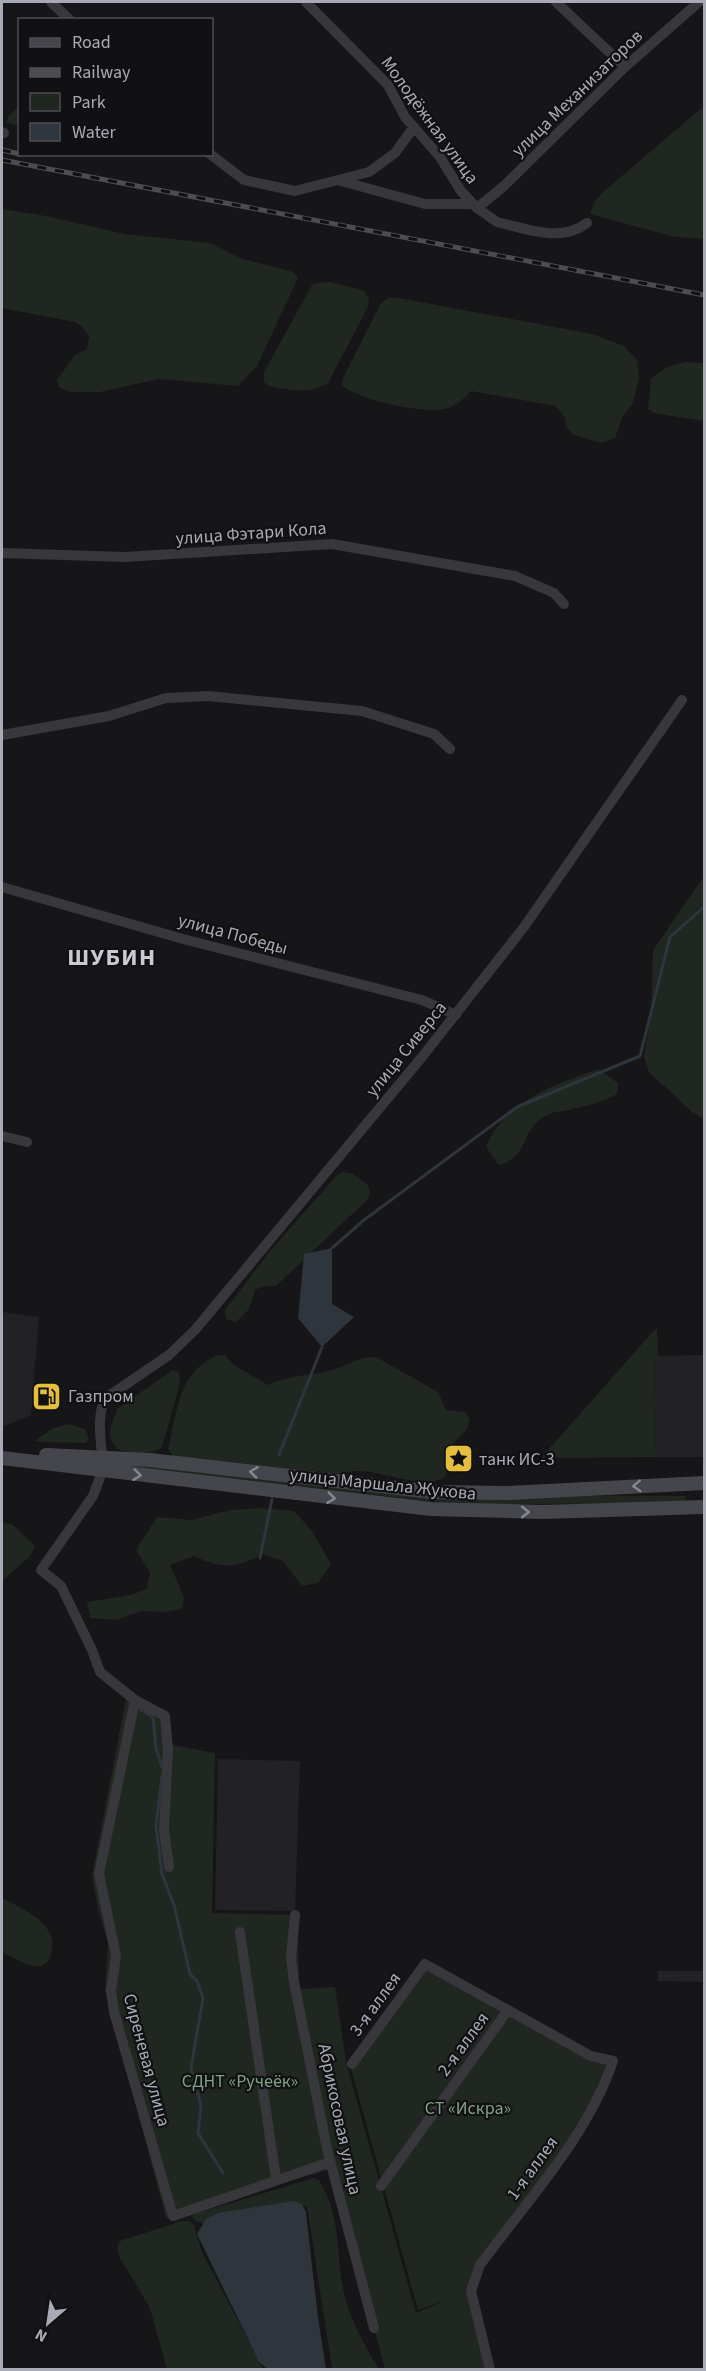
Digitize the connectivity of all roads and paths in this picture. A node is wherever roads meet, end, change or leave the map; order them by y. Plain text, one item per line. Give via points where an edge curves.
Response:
1 (51, 2) edge
2 (306, 2) edge
3 (556, 2) edge
4 (699, 2) edge
5 (68, 18) edge
6 (625, 67) junction
7 (414, 127) junction
8 (213, 156) edge
9 (341, 181) junction
10 (475, 206) junction
11 (587, 223) dead end
12 (2, 553) edge
13 (564, 604) dead end
14 (682, 700) dead end
15 (2, 735) edge
16 (450, 749) dead end
17 (2, 887) edge
18 (456, 1015) junction
19 (2, 1136) edge
20 (27, 1142) dead end
21 (2, 1450) edge
22 (102, 1457) junction
23 (2, 1458) edge
24 (59, 1461) junction
25 (102, 1472) junction
26 (700, 1483) edge
27 (700, 1507) edge
28 (135, 1700) junction
29 (169, 1867) dead end
30 (295, 1915) dead end
31 (240, 1932) dead end
32 (508, 2010) junction
33 (352, 2064) dead end
34 (330, 2162) junction
35 (276, 2179) junction
36 (381, 2186) dead end
37 (374, 2328) dead end
38 (490, 2370) edge

1 - 5 street
2 - 7 street, Молодёжная улица via 388,85
3 - 6 street
4 - 6 street, улица Механизаторов
6 - 10 street, улица Механизаторов via 504,186
7 - 9 street via 385,162
7 - 10 street, Молодёжная улица
8 - 9 street via 244,180 275,189 295,191
9 - 10 street via 425,204
10 - 11 street via 497,222 557,234 573,233
12 - 13 street, улица Фэтари Кола via 125,557 332,544 514,576 554,593
14 - 18 street, улица Сиверса via 524,927
15 - 16 street via 109,716 166,698 208,696 362,711 434,734
17 - 18 street, улица Победы via 183,939 422,1000
18 - 22 street, улица Сиверса via 195,1330 169,1355 120,1387 102,1405
19 - 20 street
21 - 24 main road
22 - 24 main road, улица Маршала Жукова
22 - 25 main road
26 -> 22 main road, улица Маршала Жукова via 506,1493 434,1492
23 - 24 main road
24 - 25 main road, улица Маршала Жукова
25 -> 27 main road, улица Маршала Жукова via 431,1509 543,1512
25 - 28 street via 93,1496 41,1570 61,1586 99,1672
26 - 27 main road
28 - 29 street via 165,1716 168,1749 164,1830
28 - 35 street, Сиреневая улица via 99,1874 116,1956 111,1991 114,2012 173,2216
30 - 34 street, Абрикосовая улица via 291,1958 294,1982
31 - 35 street
32 - 33 street, 3-я аллея via 425,1964
32 - 36 street, 2-я аллея
32 - 38 street, 1-я аллея via 591,2056 613,2061 602,2093 586,2121 480,2265 471,2291
34 - 35 street
34 - 37 street, Абрикосовая улица

